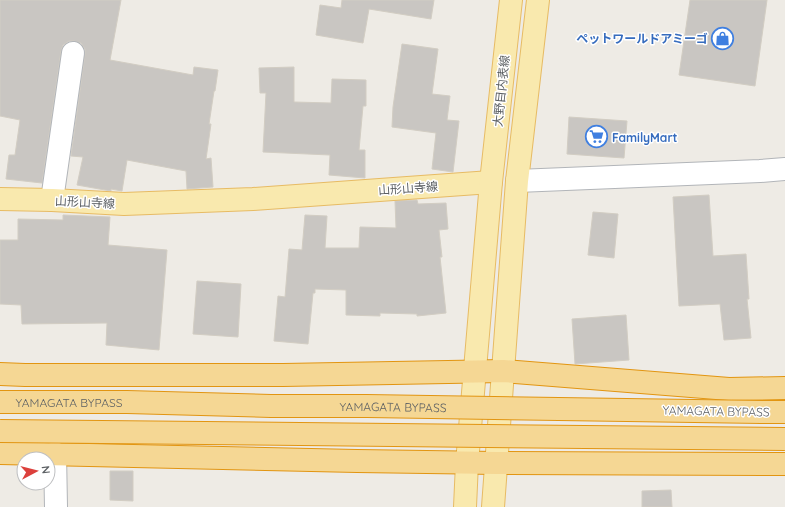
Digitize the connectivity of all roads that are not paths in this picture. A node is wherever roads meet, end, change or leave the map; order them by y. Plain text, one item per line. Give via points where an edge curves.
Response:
1 (511, 0) edge
2 (538, 0) edge
3 (73, 53) dead end
4 (785, 169) edge
5 (517, 181) junction
6 (492, 182) junction
7 (0, 199) edge
8 (52, 200) junction
9 (475, 371) junction
10 (502, 371) junction
11 (0, 374) edge
12 (785, 388) edge
13 (0, 402) edge
14 (785, 412) edge
15 (0, 431) edge
16 (785, 439) edge
17 (0, 453) edge
18 (16, 453) edge
19 (56, 453) edge
20 (467, 463) junction
21 (496, 463) junction
22 (785, 464) edge
23 (56, 491) edge
24 (56, 507) edge
25 (465, 507) edge
26 (493, 507) edge

1 - 6 main road, 大野目内表線
2 - 5 main road
3 - 8 street
4 - 5 street
5 - 10 main road
6 - 8 main road, 山形山寺線 via 253,199 124,204
6 - 9 main road
7 - 8 main road, 山形山寺線
9 - 10 highway
9 - 11 highway via 283,375
9 - 20 main road
10 - 12 highway via 729,389
10 - 21 main road
13 - 14 highway, YAMAGATA BYPASS, bridge
15 - 16 highway, bridge
17 - 18 highway
19 - 20 highway via 357,468
20 - 21 highway
20 - 25 main road
21 - 22 highway
21 - 26 main road
23 - 24 street

